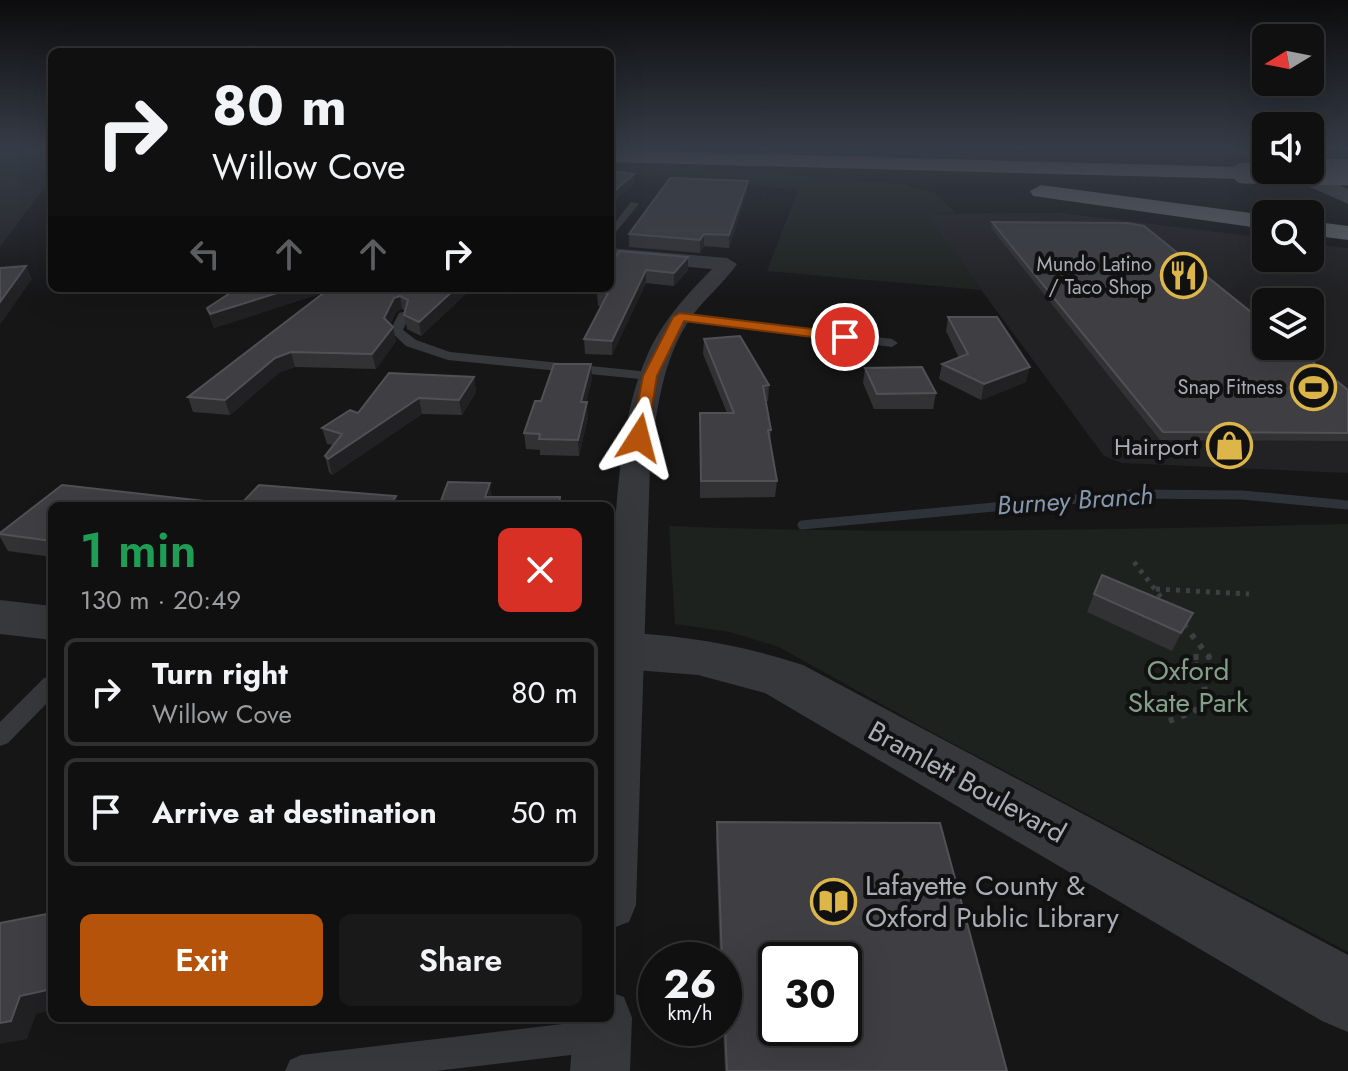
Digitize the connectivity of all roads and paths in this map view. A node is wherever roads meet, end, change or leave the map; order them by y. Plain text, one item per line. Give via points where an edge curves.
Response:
1 (1089, 198) edge
2 (634, 204) dead end
3 (1252, 220) edge
4 (1324, 230) edge
5 (614, 231) edge
6 (1348, 233) edge
7 (614, 254) edge
8 (403, 316) edge
9 (680, 317) junction
10 (892, 343) dead end
11 (650, 376) junction
12 (1134, 562) dead end
13 (1155, 589) junction
14 (1249, 594) dead end
15 (1173, 612) edge
16 (0, 617) edge
17 (48, 623) edge
18 (1182, 623) edge
19 (618, 650) edge
20 (48, 688) edge
21 (1169, 721) dead end
22 (0, 737) edge
23 (614, 778) edge
24 (1348, 995) edge
25 (602, 1041) edge
26 (301, 1071) edge

1 - 3 highway
2 - 5 lane
4 - 6 highway
7 - 9 street via 727,264
8 - 11 lane via 396,331 411,343 448,356
9 - 10 lane
9 - 11 street
11 - 19 street via 635,466
12 - 13 path
13 - 14 path
13 - 15 path
16 - 17 street
18 - 21 path via 1209,657 1192,657 1206,701
19 - 23 street
19 - 24 street, Bramlett Boulevard via 740,662 784,679
20 - 22 lane
25 - 26 lane

